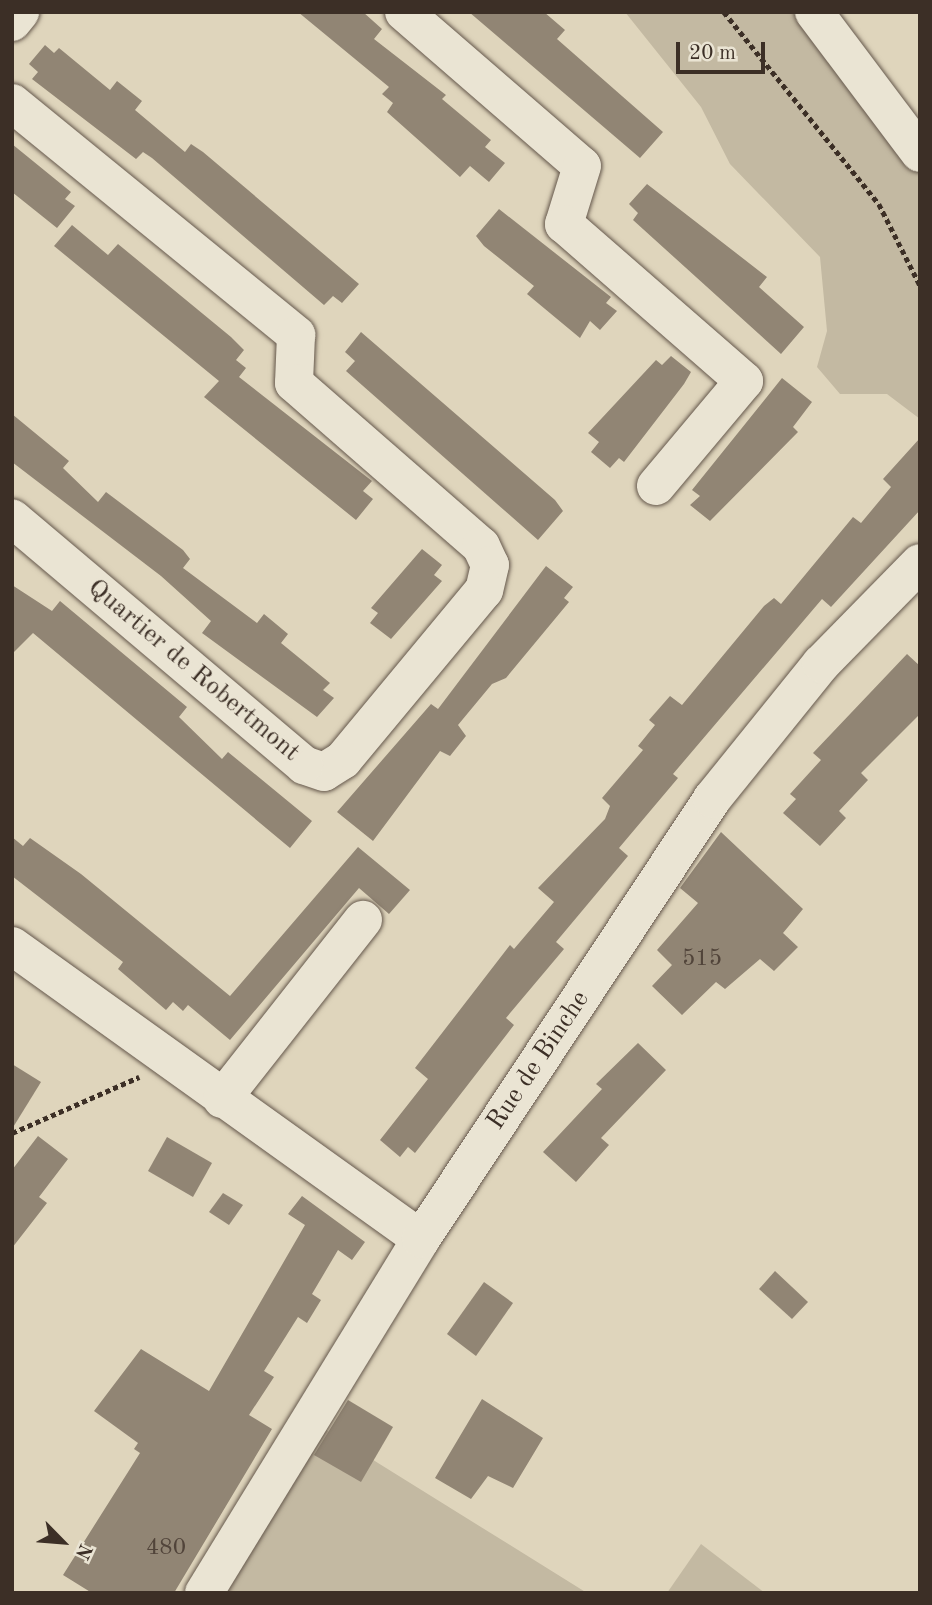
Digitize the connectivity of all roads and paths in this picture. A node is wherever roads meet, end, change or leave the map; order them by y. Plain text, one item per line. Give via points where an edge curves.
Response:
1 (20, 12) edge
2 (404, 12) edge
3 (724, 12) edge
4 (814, 12) edge
5 (12, 22) edge
6 (12, 103) edge
7 (920, 153) edge
8 (920, 285) edge
9 (656, 486) dead end
10 (12, 518) edge
11 (920, 563) edge
12 (363, 920) dead end
13 (12, 946) edge
14 (172, 1061) junction
15 (222, 1099) junction
16 (12, 1133) edge
17 (421, 1239) junction
18 (204, 1593) edge

1 - 5 street
2 - 9 street via 582,166 564,224 744,381
3 - 8 path via 879,204
4 - 7 street
6 - 10 street, Quartier de Robertmont via 296,335 294,383 481,546 490,565 484,590 343,760 324,772 304,765
11 - 17 street, Rue de Binche via 812,674 712,799
12 - 15 street
13 - 14 street
14 - 15 street
14 - 16 path
15 - 17 street
17 - 18 street, Rue de Binche

